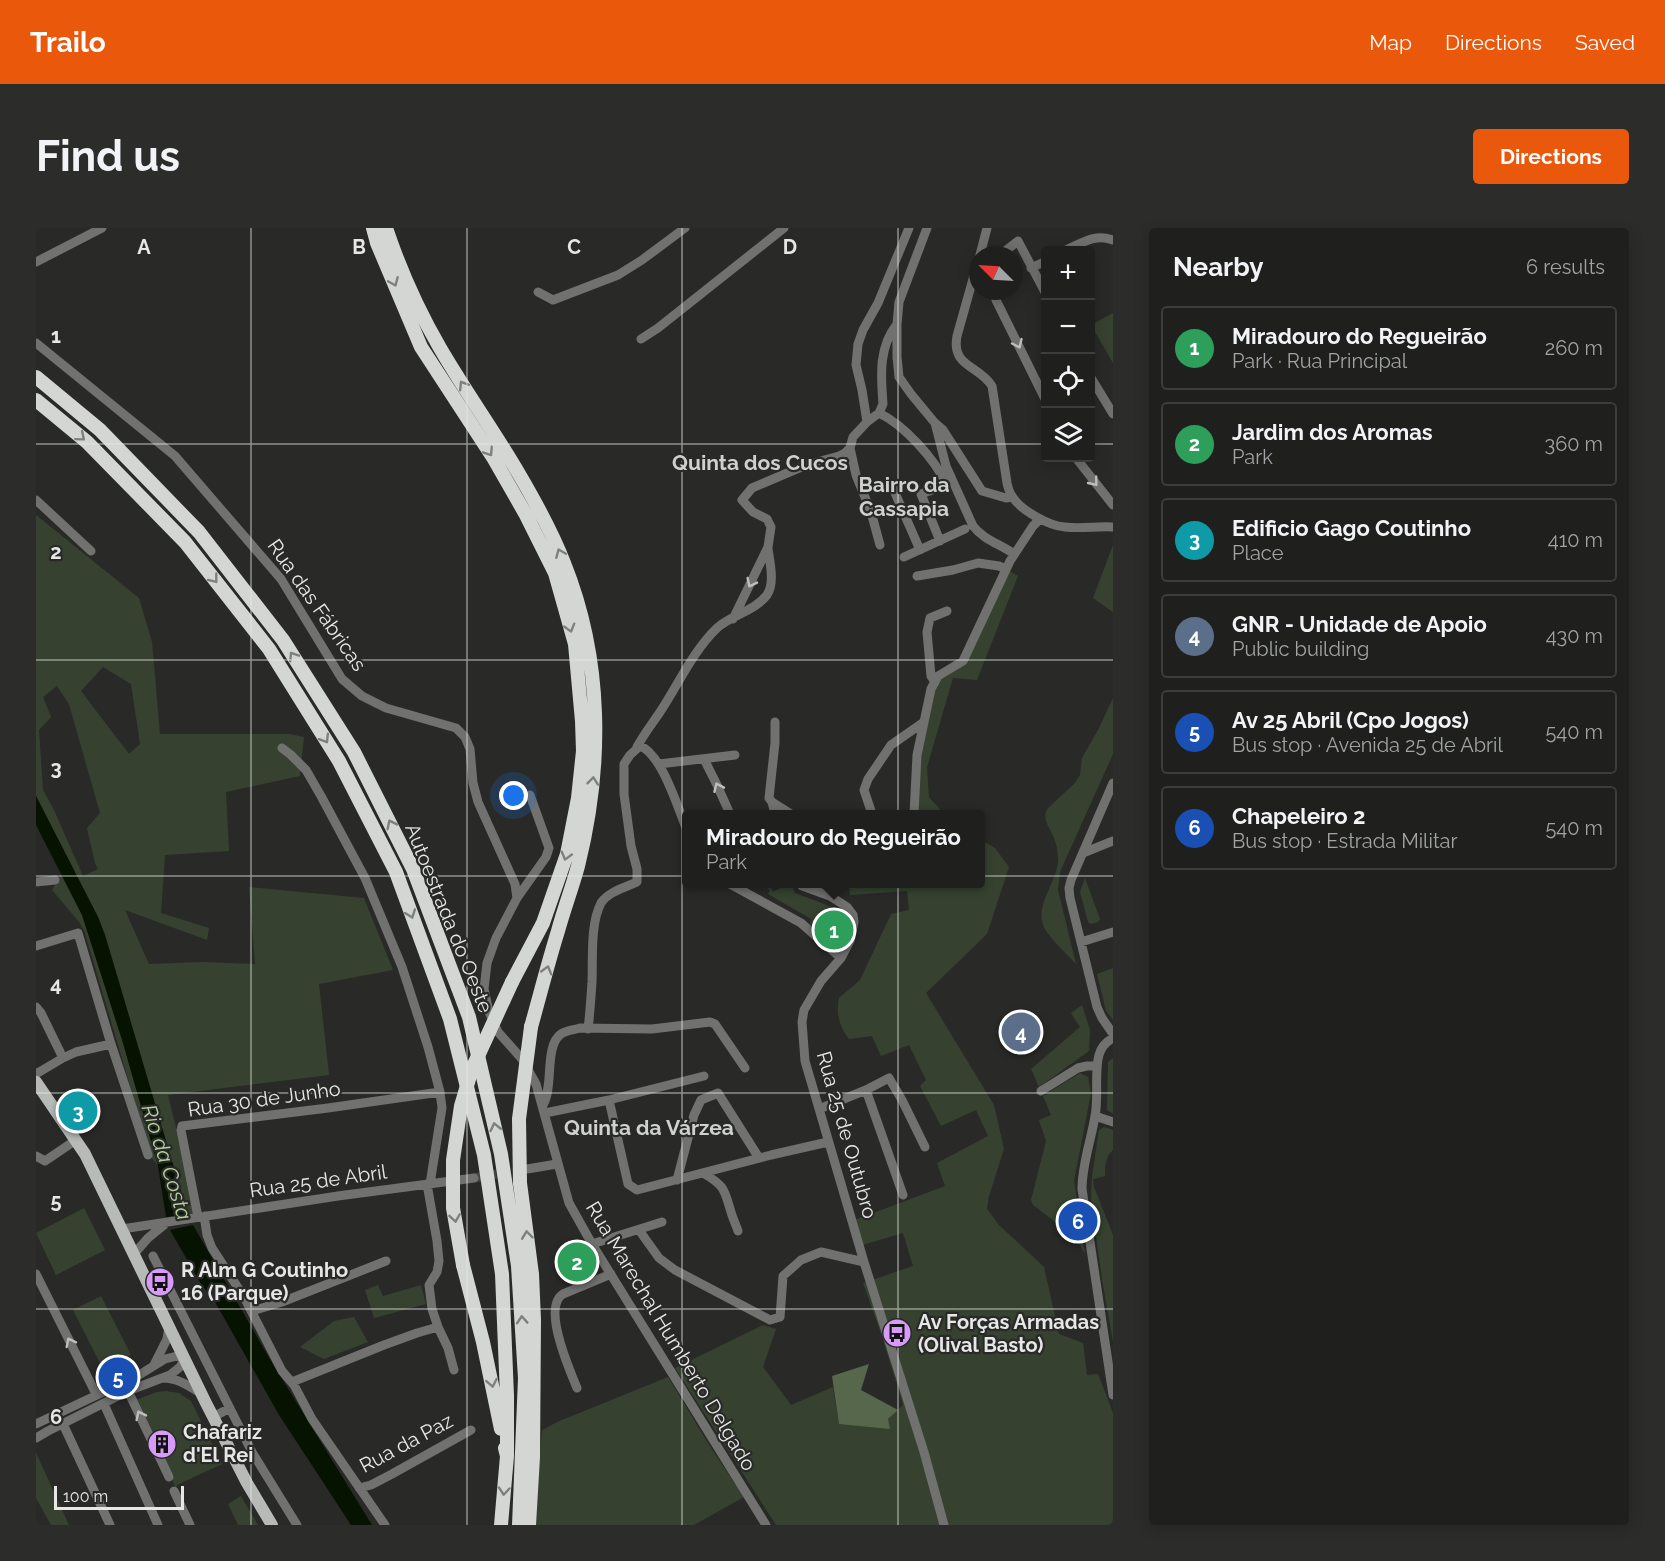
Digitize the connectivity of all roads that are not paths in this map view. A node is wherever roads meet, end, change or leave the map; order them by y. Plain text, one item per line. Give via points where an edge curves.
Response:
1 (102, 228) edge
2 (373, 228) edge
3 (386, 228) edge
4 (685, 228) edge
5 (784, 228) edge
6 (909, 228) edge
7 (927, 228) edge
8 (987, 228) edge
9 (1113, 240) edge
10 (982, 246) edge
11 (1074, 246) edge
12 (1023, 251) edge
13 (36, 262) edge
14 (1041, 263) edge
15 (1031, 267) junction
16 (1041, 285) edge
17 (538, 292) dead end
18 (969, 293) edge
19 (996, 300) edge
20 (897, 324) junction
21 (641, 339) dead end
22 (36, 343) edge
23 (36, 376) edge
24 (1095, 384) edge
25 (1041, 391) edge
26 (36, 400) edge
27 (879, 413) junction
28 (1113, 414) edge
29 (867, 422) junction
30 (935, 423) junction
31 (850, 448) junction
32 (1079, 462) edge
33 (892, 486) dead end
34 (1012, 497) junction
35 (36, 500) edge
36 (1113, 505) edge
37 (1040, 519) junction
38 (1113, 527) edge
39 (965, 529) dead end
40 (940, 541) junction
41 (880, 544) dead end
42 (768, 548) junction
43 (920, 550) junction
44 (91, 551) dead end
45 (1014, 554) junction
46 (904, 557) dead end
47 (1006, 569) junction
48 (917, 576) dead end
49 (947, 611) dead end
50 (733, 619) junction
51 (935, 682) junction
52 (775, 722) dead end
53 (924, 722) junction
54 (637, 747) junction
55 (282, 748) dead end
56 (735, 755) dead end
57 (704, 759) junction
58 (659, 764) junction
59 (1113, 783) edge
60 (530, 795) dead end
61 (772, 802) junction
62 (728, 810) edge
63 (774, 810) edge
64 (785, 810) edge
65 (871, 810) edge
66 (914, 810) edge
67 (682, 819) edge
68 (1113, 841) edge
69 (1083, 853) junction
70 (56, 880) dead end
71 (36, 882) edge
72 (741, 888) edge
73 (810, 888) edge
74 (517, 897) junction
75 (1113, 932) edge
76 (1081, 942) junction
77 (36, 946) edge
78 (841, 958) junction
79 (36, 1007) edge
80 (588, 1029) junction
81 (1113, 1036) edge
82 (111, 1044) junction
83 (63, 1058) junction
84 (1097, 1066) junction
85 (745, 1068) dead end
86 (704, 1076) dead end
87 (36, 1081) edge
88 (866, 1090) junction
89 (1041, 1091) dead end
90 (440, 1092) junction
91 (609, 1100) junction
92 (544, 1109) junction
93 (819, 1110) junction
94 (1095, 1116) junction
95 (1113, 1122) edge
96 (76, 1140) junction
97 (828, 1142) junction
98 (925, 1147) dead end
99 (148, 1155) dead end
100 (36, 1156) edge
101 (759, 1158) junction
102 (557, 1164) junction
103 (527, 1168) tunnel mouth
104 (703, 1173) junction
105 (474, 1178) tunnel mouth
106 (677, 1180) junction
107 (429, 1184) junction
108 (903, 1195) dead end
109 (200, 1217) junction
110 (662, 1222) dead end
111 (167, 1223) junction
112 (122, 1229) junction
113 (639, 1230) junction
114 (738, 1231) dead end
115 (592, 1244) junction
116 (134, 1254) junction
117 (153, 1256) dead end
118 (386, 1261) dead end
119 (864, 1262) junction
120 (36, 1274) edge
121 (611, 1274) junction
122 (252, 1311) junction
123 (169, 1326) junction
124 (438, 1327) junction
125 (185, 1359) junction
126 (151, 1367) junction
127 (454, 1370) dead end
128 (158, 1379) junction
129 (292, 1383) junction
130 (577, 1388) dead end
131 (128, 1391) junction
132 (96, 1394) junction
133 (201, 1394) junction
134 (1113, 1395) edge
135 (104, 1404) junction
136 (230, 1408) junction
137 (213, 1417) junction
138 (36, 1424) edge
139 (63, 1424) junction
140 (471, 1430) dead end
141 (36, 1438) edge
142 (507, 1456) junction
143 (169, 1477) dead end
144 (359, 1488) junction
145 (174, 1491) dead end
146 (110, 1525) edge
147 (158, 1525) edge
148 (190, 1525) edge
149 (272, 1525) edge
150 (297, 1525) edge
151 (385, 1525) edge
152 (501, 1525) edge
153 (519, 1525) edge
154 (529, 1525) edge
155 (766, 1525) edge
156 (944, 1525) edge

1 - 13 street
2 -> 142 highway, bridge via 421,347 494,459 555,573 575,644 583,751 567,854 543,924 472,1069 461,1106 453,1160 453,1208 463,1265
154 -> 3 highway, bridge via 534,1457 534,1320 520,1183 519,1119 531,1027 578,866 590,805 596,738 594,688 578,605 549,529 435,340
4 - 17 street via 618,275 553,300
5 - 21 street
6 - 29 street via 858,344 856,365
7 - 20 street via 899,302
8 - 10 street
9 - 11 street via 1093,237
12 - 15 street
14 - 15 street
15 - 16 street
18 - 34 street via 955,347 962,362 992,386
19 -> 25 street
20 - 27 street via 884,347 880,372 883,404
20 - 30 street via 899,377
22 - 74 street, Rua das Fábricas via 175,456 281,579 342,679 362,696 386,708 456,728 465,737 478,802
153 -> 23 highway, Autoestrada do Oeste via 525,1378 518,1266 501,1154 469,1017 413,869 354,752 283,640 199,532 100,430
24 - 28 street
26 -> 142 highway, Autoestrada do Oeste via 87,442 184,542 269,649 339,761 396,872 450,1019 484,1155 502,1274
27 - 29 street
27 - 40 street via 913,439 946,484 921,495
29 - 31 street via 853,437
30 - 34 street via 982,491
30 - 45 street via 946,466 973,526 979,534
31 - 41 street
31 - 42 street via 839,456 752,488 742,500 767,519 771,527
32 -> 36 street
33 - 43 street
34 - 37 street
35 - 44 street
37 - 38 street via 1063,527
37 - 45 street
39 - 40 street
40 - 43 street
42 -> 50 street
42 - 50 street via 768,594
43 - 46 street
45 - 47 street
47 - 48 street via 978,563
47 - 51 street via 963,661
49 - 51 street via 930,618 927,632 931,676
50 - 54 street via 718,627 705,642
51 - 53 street
52 - 61 street via 769,798
53 - 65 street via 891,745 868,778 864,790
53 - 66 street via 916,754
54 - 58 street via 647,749
54 - 80 street via 624,764 624,794 637,882 610,894 602,903 591,952
55 - 90 street via 306,770 365,878 402,967
56 - 57 street
57 - 58 street
62 -> 57 street
58 - 67 street
59 - 69 street
60 - 74 street, Rua Marechal Humberto Delgado via 549,848
61 - 63 street
61 - 64 street
68 - 69 street
69 - 76 street via 1069,888
70 - 71 street
72 - 78 street via 801,923
73 - 78 street, Rua 25 de Outubro via 830,896 853,915 850,941
74 - 92 street, Rua Marechal Humberto Delgado via 487,963 484,989 498,1032 537,1084
75 - 76 street
76 - 81 street via 1097,1007
77 - 82 street via 78,933
78 - 93 street, Rua 25 de Outubro via 821,981 804,1010 802,1022 805,1061
79 - 83 street
80 - 85 street via 652,1029 710,1022
80 - 92 street via 570,1030 557,1038
81 - 84 street via 1103,1046
82 - 83 street
82 - 99 street
83 - 87 street
84 - 89 street via 1078,1068
84 - 94 street
86 - 91 street
87 - 96 main road
88 - 93 street
88 - 98 street via 889,1078
88 - 108 street
90 - 107 street via 442,1108
90 - 109 street, Rua 30 de Junho via 182,1126
91 - 92 street
91 - 106 street via 628,1184 637,1190
92 - 102 street, Rua Marechal Humberto Delgado
93 - 97 street, Rua 25 de Outubro
94 - 95 street
94 - 134 street via 1082,1189
96 - 100 street via 45,1161
96 - 112 main road
97 - 101 street
97 - 119 street, Rua 25 de Outubro
101 - 104 street
101 - 106 street via 718,1093 701,1100
102 - 103 street
102 - 115 street, Rua Marechal Humberto Delgado via 569,1203
104 - 106 street
104 - 114 street via 716,1180 727,1195
105 - 107 street, Rua 25 de Abril
107 - 109 street, Rua 25 de Abril
107 - 124 street via 439,1261 429,1285
109 - 111 street, Rua 25 de Abril
109 - 122 street via 212,1248
110 - 113 street
111 - 112 street, Rua 25 de Abril
111 - 116 street
112 - 116 main road
113 - 115 street
113 - 119 street via 659,1258 675,1270 770,1320 780,1317 783,1276 801,1260 820,1252
115 - 121 street, Rua Marechal Humberto Delgado
116 - 123 main road
117 - 136 street
118 - 122 street
119 - 156 street, Rua 25 de Outubro
132 -> 120 street
121 - 130 street via 562,1294 554,1303 558,1335
121 - 155 street, Rua Marechal Humberto Delgado
122 - 129 street
123 - 125 main road
123 - 126 street
124 - 127 street
124 - 129 street
125 - 126 street via 171,1357
125 - 128 street via 174,1372
125 - 133 main road
126 - 128 street
126 - 132 street
128 - 131 street
128 - 133 street via 178,1380
129 - 144 street
131 - 135 street
143 -> 131 street
132 - 138 street
133 - 137 main road
135 - 139 street
135 - 147 street
136 - 137 street
136 - 150 street
137 - 149 main road
139 - 141 street
139 - 146 street
140 - 144 street, Rua da Paz
142 -> 152 highway
144 - 151 street
145 - 148 street

